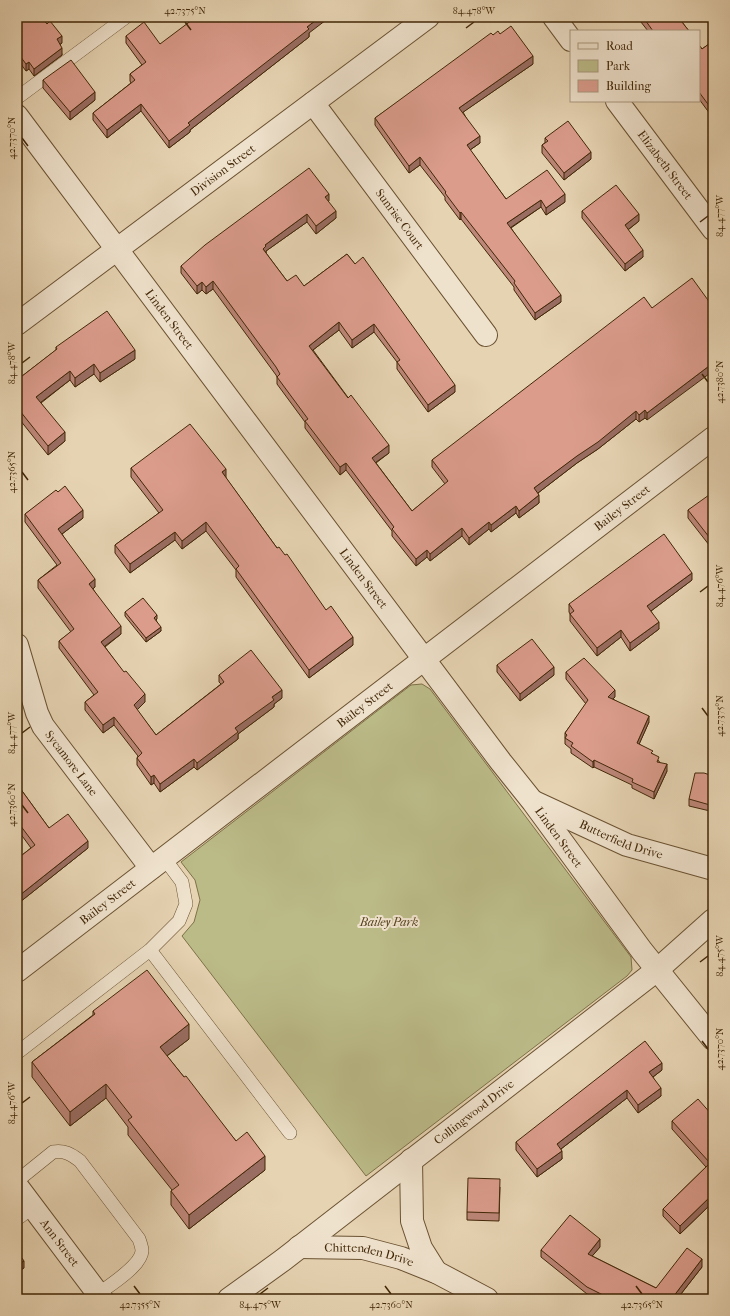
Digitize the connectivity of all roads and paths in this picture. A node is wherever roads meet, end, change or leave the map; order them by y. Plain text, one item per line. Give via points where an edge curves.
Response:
1 (126, 17) edge
2 (428, 17) edge
3 (554, 17) edge
4 (570, 39) edge
5 (17, 98) edge
6 (618, 102) edge
7 (313, 103) junction
8 (17, 116) edge
9 (713, 229) edge
10 (116, 250) junction
11 (17, 324) edge
12 (486, 335) dead end
13 (713, 438) edge
14 (17, 646) edge
15 (424, 659) junction
16 (533, 802) junction
17 (158, 863) junction
18 (713, 869) edge
19 (713, 920) edge
20 (150, 950) junction
21 (657, 970) junction
22 (17, 971) edge
23 (713, 1039) edge
24 (17, 1053) edge
25 (290, 1133) dead end
26 (410, 1160) junction
27 (17, 1181) edge
28 (17, 1186) edge
29 (25, 1213) edge
30 (299, 1247) junction
31 (436, 1272) junction
32 (100, 1296) edge
33 (229, 1299) edge
34 (487, 1299) edge

1 - 5 lane
2 - 7 street, Division Street
3 - 4 street
6 - 9 street, Elizabeth Street
7 - 10 street, Division Street
7 - 12 street, Sunrise Court
8 - 10 street, Linden Street
10 - 11 street, Division Street
10 - 15 street, Linden Street
13 - 15 street, Bailey Street
14 - 17 street, Sycamore Lane via 43,726
15 - 16 street, Linden Street
15 - 17 street, Bailey Street
16 - 18 street, Butterfield Drive via 627,845
16 - 21 street, Linden Street
17 - 20 lane via 182,882 186,904 179,921
17 - 22 street, Bailey Street
19 - 21 street, Collingwood Drive
20 - 24 lane
20 - 25 lane
21 - 23 street, Linden Street
21 - 26 street, Collingwood Drive
26 - 30 street, Collingwood Drive
26 - 31 street, Chittenden Drive via 412,1221 421,1248
27 - 32 lane via 53,1152 71,1153 80,1161 139,1239 142,1250 139,1260
28 - 29 street, Ann Street
29 - 32 street, Ann Street
30 - 31 street, Chittenden Drive via 363,1248 402,1258
30 - 33 street, Collingwood Drive
31 - 34 street, Chittenden Drive

